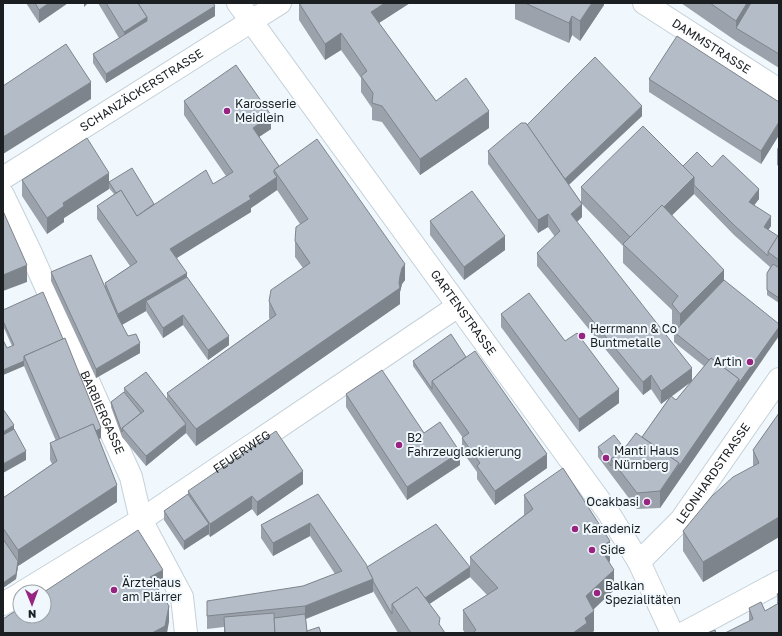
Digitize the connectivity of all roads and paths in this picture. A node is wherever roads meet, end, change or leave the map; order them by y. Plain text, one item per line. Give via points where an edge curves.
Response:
1 (238, 3) edge
2 (280, 3) edge
3 (644, 3) edge
4 (251, 20) junction
5 (779, 90) edge
6 (3, 178) edge
7 (3, 195) edge
8 (458, 306) junction
9 (779, 379) edge
10 (141, 520) junction
11 (640, 562) junction
12 (779, 582) edge
13 (36, 584) edge
14 (12, 599) edge
15 (3, 604) edge
16 (186, 633) edge
17 (672, 633) edge
18 (684, 633) edge

1 - 4 street, GARTENSTRASSE
2 - 4 street, SCHANZÄCKERSTRASSE
3 - 5 street, DAMMSTRASSE
4 - 6 street, SCHANZÄCKERSTRASSE
4 - 8 street, GARTENSTRASSE
7 - 10 street, BARBIERGASSE via 132,477
8 - 10 street, FEUERWEG
8 - 11 street, GARTENSTRASSE via 608,512
9 - 11 street, LEONHARDSTRASSE via 681,520
10 - 13 street, FEUERWEG
10 - 16 street, BARBIERGASSE via 182,597
11 - 17 street, GARTENSTRASSE
12 - 18 street
14 - 15 street

